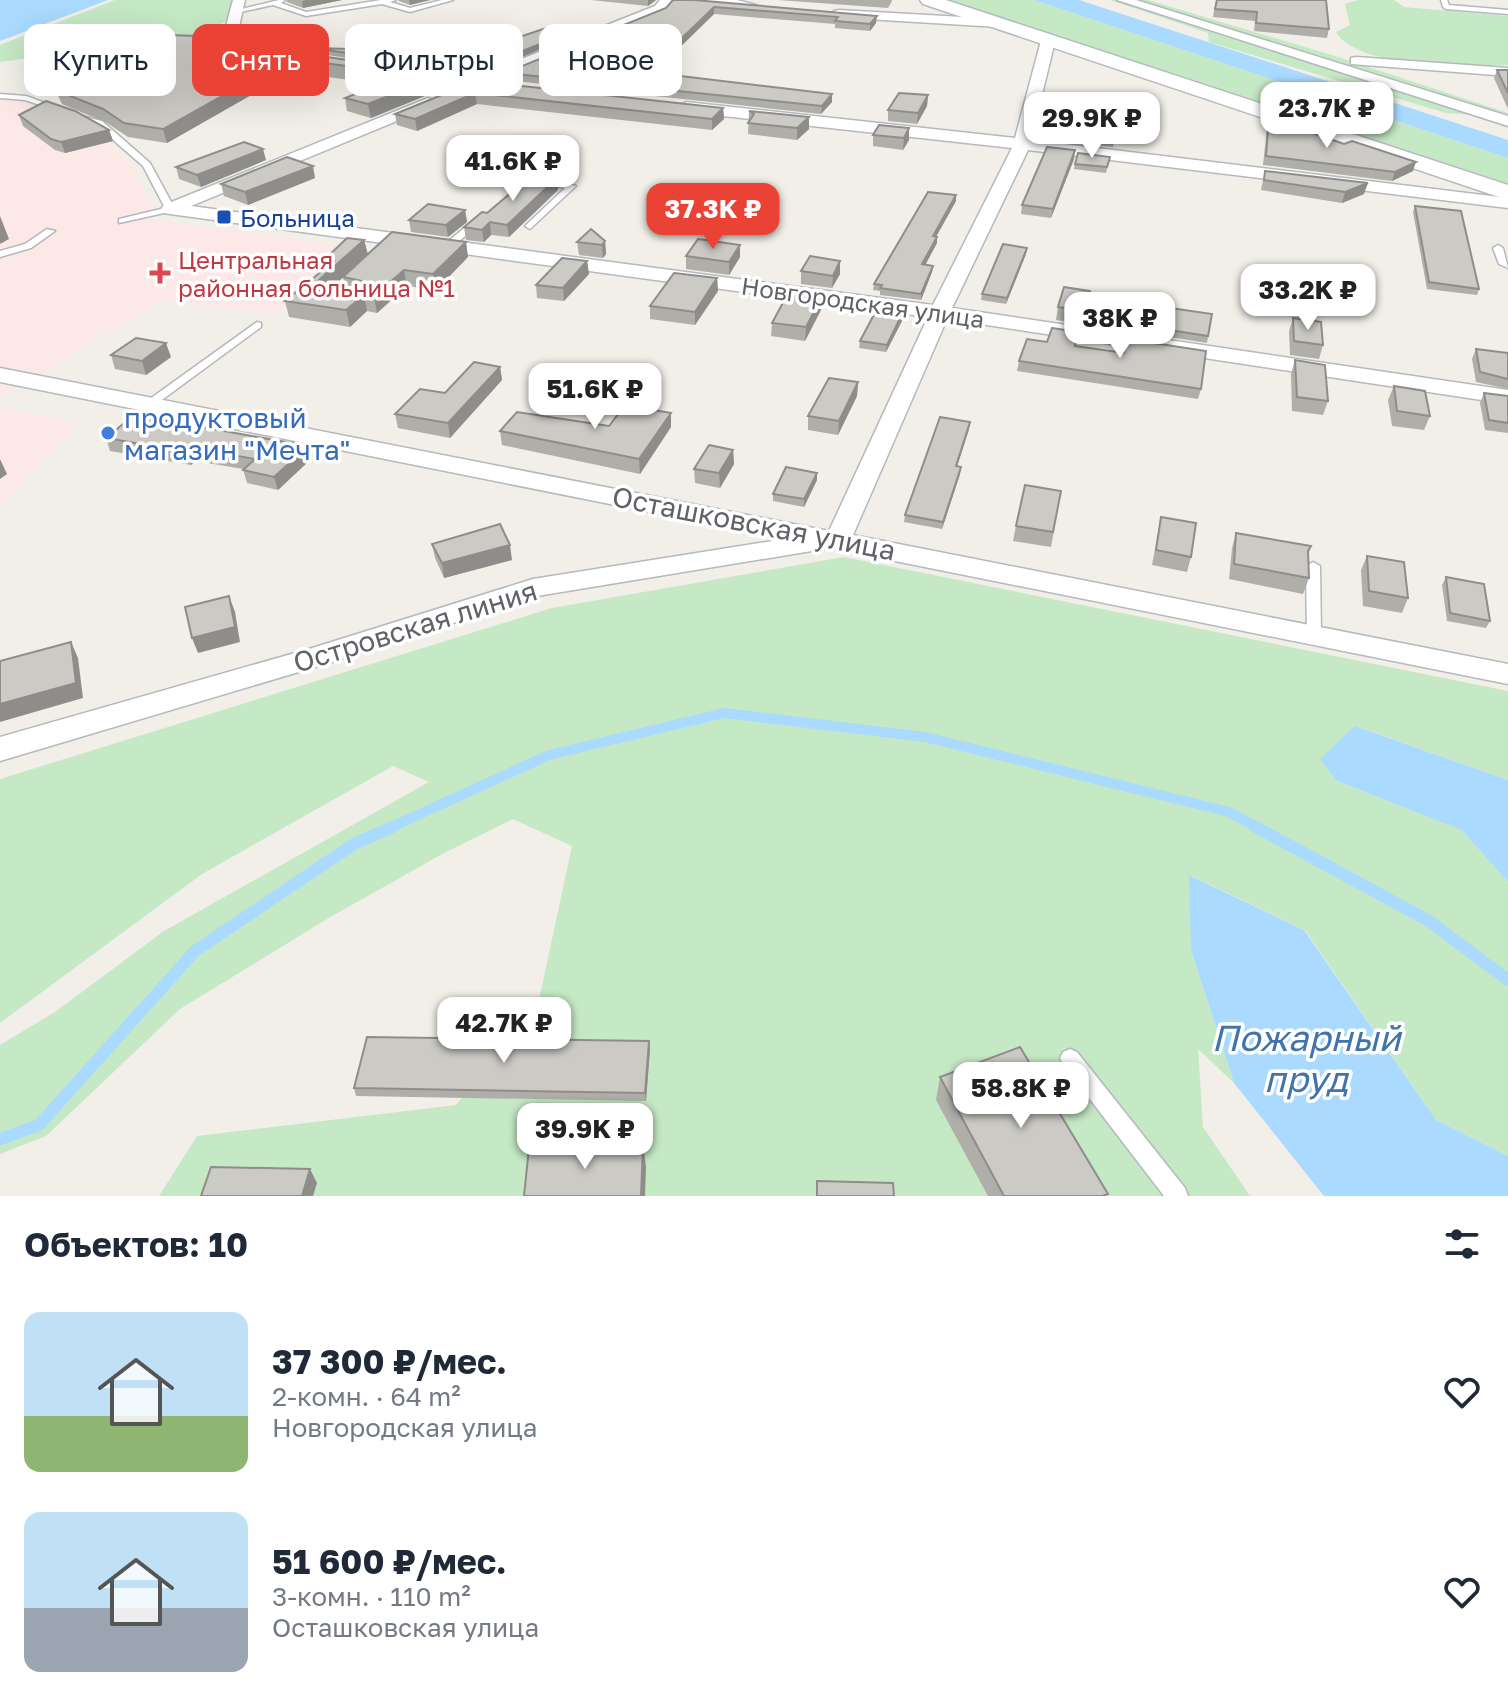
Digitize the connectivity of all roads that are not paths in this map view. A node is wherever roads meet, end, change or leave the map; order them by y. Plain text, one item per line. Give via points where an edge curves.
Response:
1 (290, 0) edge
2 (450, 0) edge
3 (666, 0) edge
4 (695, 0) edge
5 (929, 0) edge
6 (1123, 0) edge
7 (1444, 0) edge
8 (389, 1) edge
9 (274, 3) junction
10 (238, 6) edge
11 (772, 7) edge
12 (818, 12) edge
13 (1508, 12) edge
14 (998, 23) junction
15 (1048, 41) junction
16 (1307, 57) junction
17 (523, 64) edge
18 (1508, 72) edge
19 (0, 96) edge
20 (445, 96) edge
21 (661, 104) edge
22 (1508, 121) edge
23 (1022, 144) junction
24 (527, 180) edge
25 (1508, 193) edge
26 (1508, 203) edge
27 (170, 209) junction
28 (482, 218) edge
29 (122, 221) dead end
30 (530, 226) dead end
31 (50, 231) dead end
32 (448, 246) junction
33 (1498, 248) dead end
34 (0, 254) edge
35 (1506, 265) edge
36 (1508, 279) edge
37 (940, 312) junction
38 (257, 325) dead end
39 (0, 375) edge
40 (1508, 397) edge
41 (151, 403) junction
42 (838, 539) junction
43 (1313, 566) dead end
44 (1314, 635) junction
45 (1508, 674) edge
46 (0, 749) edge
47 (1070, 1058) dead end
48 (1177, 1196) edge

1 - 9 lane
2 - 8 lane via 410,10
3 - 17 street via 660,9
4 - 11 street
5 - 14 street
6 - 16 street
7 - 13 lane via 1446,7
8 - 9 lane via 306,14
9 - 10 lane
12 - 14 street
14 - 15 street
15 - 23 street
15 - 25 street
16 - 18 street
16 - 22 street
19 - 27 lane via 26,98 99,123 147,165
20 - 27 street
21 - 23 street
23 - 26 street
23 - 37 street
24 - 30 lane via 572,186
27 - 29 lane
27 - 32 street, Новгородская улица via 390,244
28 - 32 lane
31 - 34 lane via 28,246
32 - 37 street, Новгородская улица
33 - 35 lane
35 - 36 lane
37 - 40 street, Новгородская улица
37 - 42 street
38 - 41 lane
39 - 41 street, Осташковская улица
41 - 42 street, Осташковская улица
42 - 44 street, Осташковская улица
42 - 46 street, Островская линия via 533,588
43 - 44 lane
44 - 45 street, Осташковская улица
47 - 48 lane

